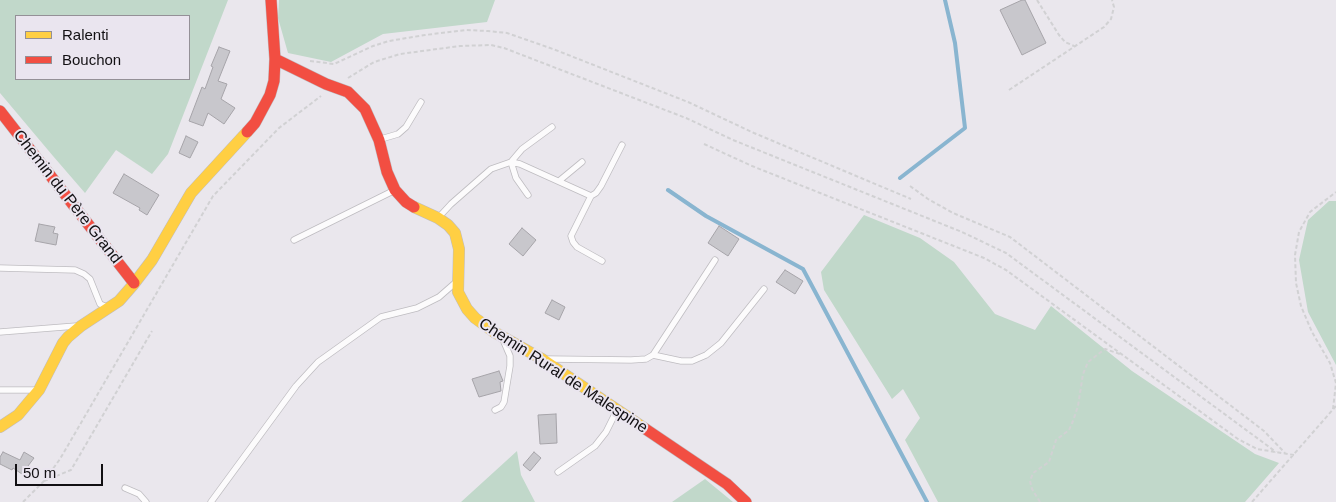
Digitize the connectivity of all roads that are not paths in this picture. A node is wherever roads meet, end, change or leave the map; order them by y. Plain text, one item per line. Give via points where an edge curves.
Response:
1 (271, 0) edge
2 (275, 59) junction
3 (421, 102) dead end
4 (0, 111) edge
5 (552, 127) dead end
6 (379, 140) junction
7 (622, 145) dead end
8 (510, 162) junction
9 (582, 162) dead end
10 (559, 181) junction
11 (395, 190) junction
12 (528, 195) dead end
13 (591, 196) junction
14 (438, 218) junction
15 (294, 240) dead end
16 (715, 260) dead end
17 (602, 261) dead end
18 (0, 268) edge
19 (457, 282) junction
20 (134, 283) junction
21 (764, 289) dead end
22 (109, 308) junction
23 (81, 326) junction
24 (0, 332) edge
25 (501, 335) junction
26 (653, 355) junction
27 (542, 359) junction
28 (0, 390) edge
29 (39, 390) junction
30 (495, 410) dead end
31 (617, 410) junction
32 (0, 427) edge
33 (558, 472) dead end
34 (124, 488) dead end
35 (146, 502) edge
36 (211, 502) edge
37 (746, 502) edge

1 - 2 street
2 - 6 street, Chemin Rural de Malespine via 356,98
2 - 20 street via 270,95 255,123 191,194 152,260
3 - 6 lane via 406,127 398,134
4 - 20 street, Chemin du Père Grand
5 - 8 lane
6 - 11 street, Chemin Rural de Malespine
7 - 13 lane via 601,186
8 - 10 lane
8 - 12 lane
8 - 14 lane via 491,170
9 - 10 lane
10 - 13 lane
11 - 14 street, Chemin Rural de Malespine via 406,202
11 - 15 lane
13 - 17 lane via 571,236 577,247
14 - 19 street, Chemin Rural de Malespine via 454,233 458,243
16 - 26 lane
18 - 22 lane via 75,270 90,279 100,304
19 - 25 street, Chemin Rural de Malespine via 467,310
19 - 36 lane via 440,297 417,308 381,317 318,362 296,386
20 - 22 street
21 - 26 lane via 721,343 706,355 692,361 681,361
22 - 23 street
23 - 24 lane
23 - 29 street via 63,343
25 - 27 street, Chemin Rural de Malespine
25 - 30 lane via 510,356 510,366 504,402
26 - 27 lane via 631,360
27 - 31 street, Chemin Rural de Malespine
28 - 29 lane
29 - 32 street via 18,415
31 - 33 lane via 595,446
31 - 37 street, Chemin Rural de Malespine via 726,484
34 - 35 lane via 139,494

